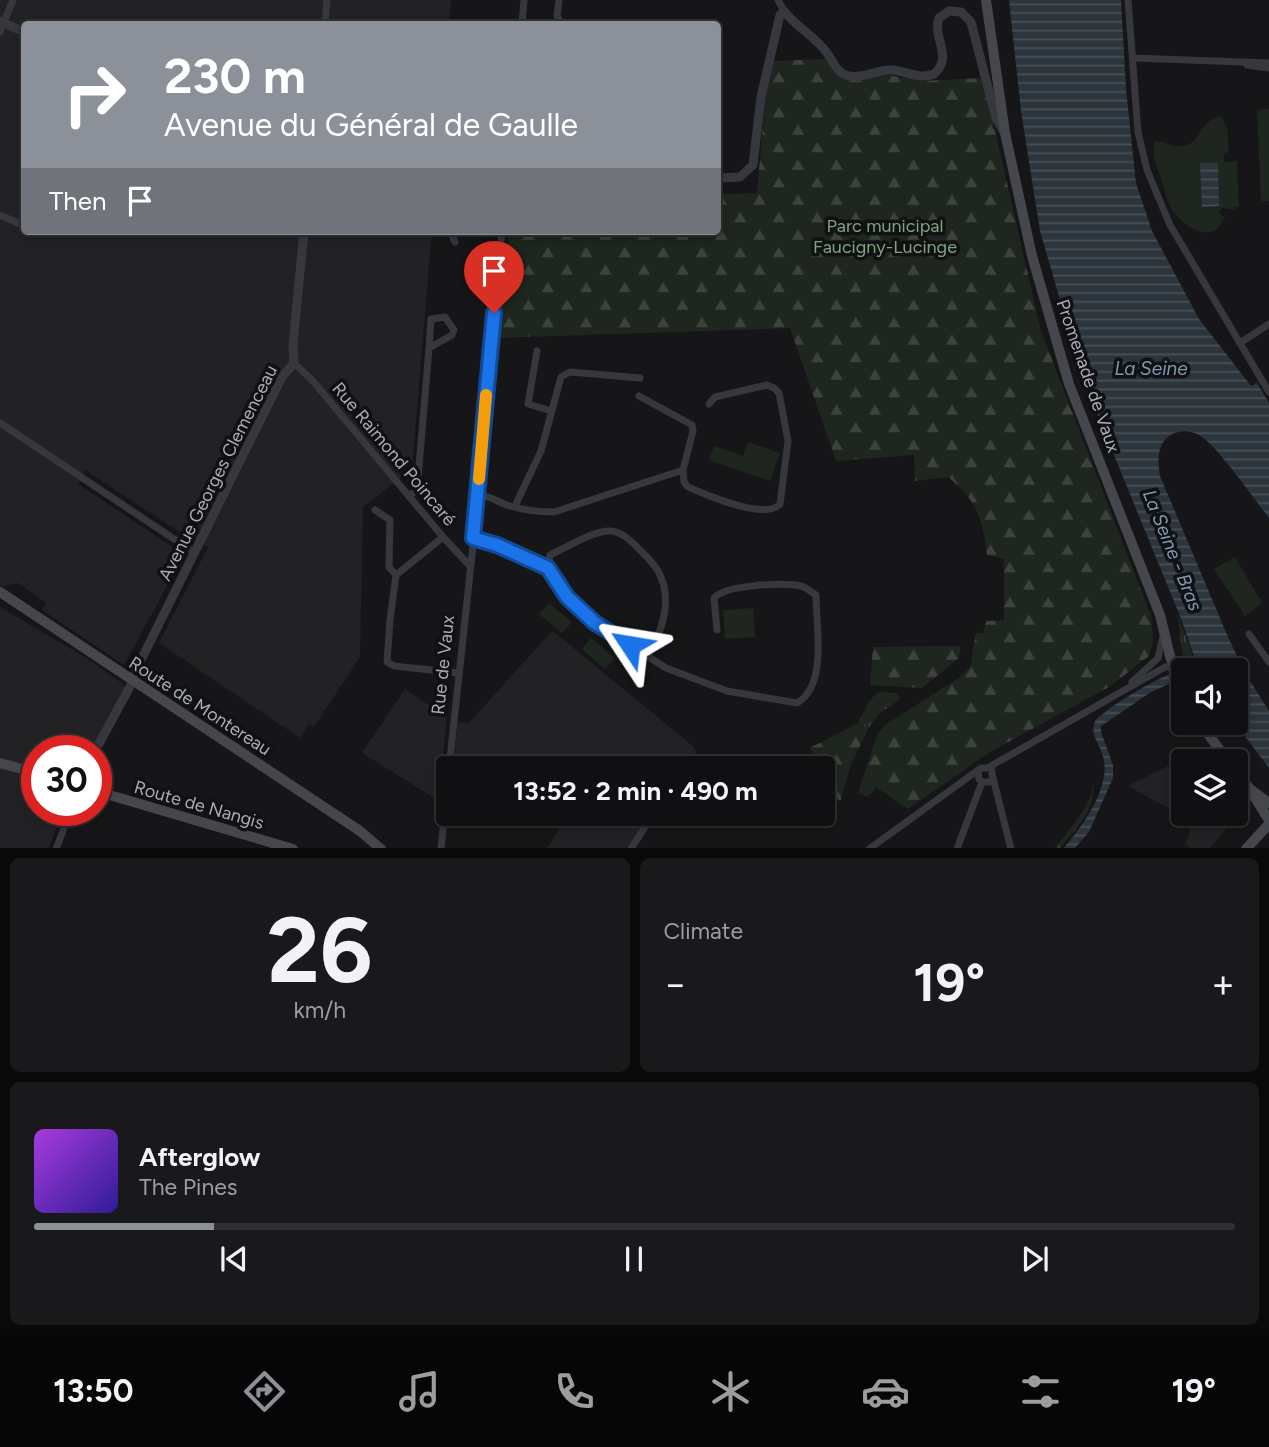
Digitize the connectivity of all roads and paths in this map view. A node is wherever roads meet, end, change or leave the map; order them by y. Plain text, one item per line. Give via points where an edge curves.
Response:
1 (13, 0) edge
2 (327, 0) edge
3 (524, 0) edge
4 (559, 0) edge
5 (778, 0) edge
6 (986, 0) edge
7 (1128, 0) edge
8 (784, 11) junction
9 (324, 21) edge
10 (522, 21) edge
11 (560, 21) edge
12 (1, 25) edge
13 (21, 31) edge
14 (1133, 58) junction
15 (1233, 61) junction
16 (1269, 63) edge
17 (1269, 68) edge
18 (1004, 133) junction
19 (721, 178) edge
20 (0, 215) edge
21 (21, 225) edge
22 (304, 235) edge
23 (452, 235) edge
24 (502, 235) edge
25 (455, 242) dead end
26 (1269, 324) edge
27 (1240, 343) junction
28 (429, 348) junction
29 (537, 351) dead end
30 (294, 363) junction
31 (640, 378) dead end
32 (1269, 392) edge
33 (639, 397) dead end
34 (709, 404) dead end
35 (551, 411) junction
36 (0, 424) edge
37 (682, 470) junction
38 (477, 495) junction
39 (409, 496) junction
40 (515, 506) junction
41 (375, 510) dead end
42 (443, 537) junction
43 (473, 538) junction
44 (195, 553) junction
45 (469, 565) junction
46 (548, 568) junction
47 (396, 575) junction
48 (0, 592) edge
49 (1163, 625) junction
50 (717, 630) dead end
51 (1250, 634) dead end
52 (647, 656) junction
53 (1171, 660) edge
54 (1171, 662) edge
55 (1269, 662) edge
56 (1153, 665) junction
57 (1171, 665) edge
58 (458, 673) junction
59 (133, 681) junction
60 (1099, 704) junction
61 (104, 735) edge
62 (450, 756) edge
63 (0, 763) edge
64 (989, 767) junction
65 (21, 769) edge
66 (978, 772) junction
67 (993, 778) junction
68 (982, 782) junction
69 (1248, 786) edge
70 (1250, 789) junction
71 (112, 796) edge
72 (1269, 803) edge
73 (1269, 822) edge
74 (65, 826) edge
75 (443, 826) edge
76 (645, 826) edge
77 (56, 848) edge
78 (290, 848) edge
79 (380, 848) edge
80 (441, 848) edge
81 (632, 848) edge
82 (870, 848) edge
83 (957, 848) edge
84 (1011, 848) edge
85 (1247, 848) edge

1 - 12 street
2 - 9 street
3 - 10 street
4 - 11 street
5 - 8 street
6 - 18 main road, Promenade de Vaux
7 - 14 street
8 - 18 street via 823,48 840,72 856,77 889,69 922,77 934,74 944,58 939,18 949,11 964,14 971,22
8 - 19 street via 779,15 761,97 753,165 740,177
12 - 13 street
14 - 15 street
14 - 27 street via 1138,132 1147,170 1170,225
15 - 16 street
15 - 17 street
18 - 49 main road, Promenade de Vaux via 1032,256 1069,384
20 - 21 street
22 - 30 street, Avenue Georges Clemenceau
23 - 25 street
24 - 38 street, Rue de Vaux
26 - 27 street
27 - 32 street
28 - 28 street via 431,319 445,317 452,323 452,335
28 - 39 street via 417,490
29 - 35 street via 528,404
30 - 39 street, Rue Raimond Poincaré
30 - 44 street, Avenue Georges Clemenceau via 282,377
31 - 35 street via 564,374
33 - 37 street via 692,425
34 - 37 street via 716,397 767,385 779,393 788,441 780,504 766,511 726,502 688,487
35 - 40 street via 541,451
36 - 44 street
37 - 40 street via 554,512
38 - 40 street
38 - 43 street, Rue de Vaux
39 - 42 street, Rue Raimond Poincaré
41 - 47 street via 390,520 389,567
42 - 45 street, Rue Raimond Poincaré
42 - 47 street
43 - 45 street, Rue de Vaux
43 - 46 street
44 - 59 street, Avenue Georges Clemenceau
45 - 58 street, Rue de Vaux
46 - 52 street via 567,597 595,623
46 - 52 street via 550,555 598,533 616,532 629,540 662,580 663,620
47 - 58 street via 387,662
48 - 59 main road, Route de Montereau
49 - 53 main road
49 - 56 street via 1161,649
50 - 52 street via 714,597 724,590 803,586 816,595 817,674 805,698 797,703 727,691
51 - 55 street
54 - 56 street via 1167,655
56 - 60 street
57 - 60 street
58 - 62 street, Rue de Vaux
59 - 61 street, Avenue Georges Clemenceau
59 - 79 main road, Route de Montereau
60 - 64 street
63 - 65 main road
64 - 66 street
64 - 67 street
66 - 68 street
66 - 82 street
67 - 68 street
67 - 84 street
68 - 83 street
69 - 70 main road
70 - 72 main road
70 - 73 main road
71 - 78 main road, Route de Nangis
73 - 85 main road
74 - 77 street
75 - 80 street
76 - 81 street

